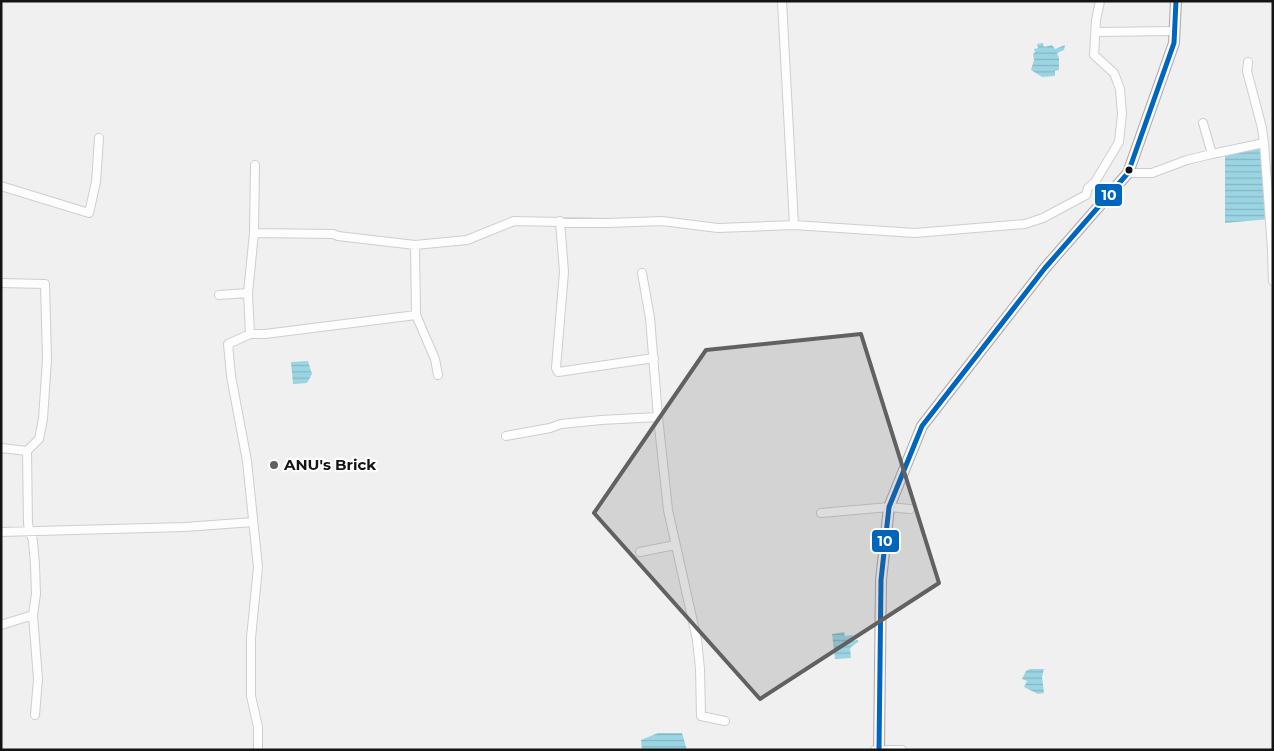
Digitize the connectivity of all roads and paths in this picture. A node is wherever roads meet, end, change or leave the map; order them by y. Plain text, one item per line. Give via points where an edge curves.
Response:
1 (782, 1) edge
2 (1100, 1) edge
3 (1176, 1) edge
4 (1174, 31) junction
5 (1096, 32) junction
6 (1248, 62) dead end
7 (1203, 123) dead end
8 (99, 138) dead end
9 (1264, 143) junction
10 (1212, 154) junction
11 (255, 165) dead end
12 (1128, 173) junction
13 (1, 186) edge
14 (560, 221) junction
15 (794, 225) junction
16 (254, 232) junction
17 (415, 245) junction
18 (1272, 249) edge
19 (642, 273) dead end
20 (1273, 281) edge
21 (1, 283) edge
22 (248, 293) junction
23 (219, 295) dead end
24 (416, 315) junction
25 (250, 334) junction
26 (654, 358) junction
27 (438, 374) dead end
28 (658, 417) junction
29 (506, 436) dead end
30 (1, 448) edge
31 (27, 451) junction
32 (890, 507) junction
33 (910, 510) dead end
34 (821, 513) dead end
35 (252, 522) junction
36 (1, 532) edge
37 (30, 532) junction
38 (676, 545) junction
39 (640, 552) dead end
40 (33, 616) junction
41 (1, 625) edge
42 (35, 715) dead end
43 (725, 721) dead end
44 (878, 749) edge
45 (258, 750) edge
46 (902, 750) edge

1 - 15 street
2 - 5 street
3 - 4 main road
4 - 5 street
4 - 12 main road via 1174,42
5 - 15 street via 1094,55 1114,74 1120,88 1122,114 1119,142 1086,195 1043,218 1003,227 915,233
6 - 9 street via 1247,71
7 - 10 street
8 - 13 street via 96,182 89,213
9 - 10 street
9 - 18 street
10 - 12 street via 1152,173
11 - 16 street
12 - 32 main road via 1045,268 922,426
14 - 15 street via 662,221 718,228
14 - 17 street via 514,221 467,240
14 - 26 street via 564,272 558,372
16 - 17 street via 333,234
16 - 22 street
17 - 24 street
18 - 20 street
19 - 26 street
21 - 31 street via 45,284 47,359 44,419 40,439
22 - 23 street
22 - 25 street
24 - 25 street
24 - 27 street
25 - 35 street via 228,344 247,461
26 - 28 street
28 - 29 street via 561,424
28 - 38 street via 668,510
30 - 31 street
31 - 37 street
32 - 33 street
32 - 34 street
32 - 44 main road via 881,580
35 - 37 street
35 - 45 street via 258,568 251,638 251,696 258,727
36 - 37 street
37 - 40 street via 35,565
38 - 39 street
38 - 43 street via 697,640 701,716
40 - 41 street
40 - 42 street via 38,679
44 - 46 street

